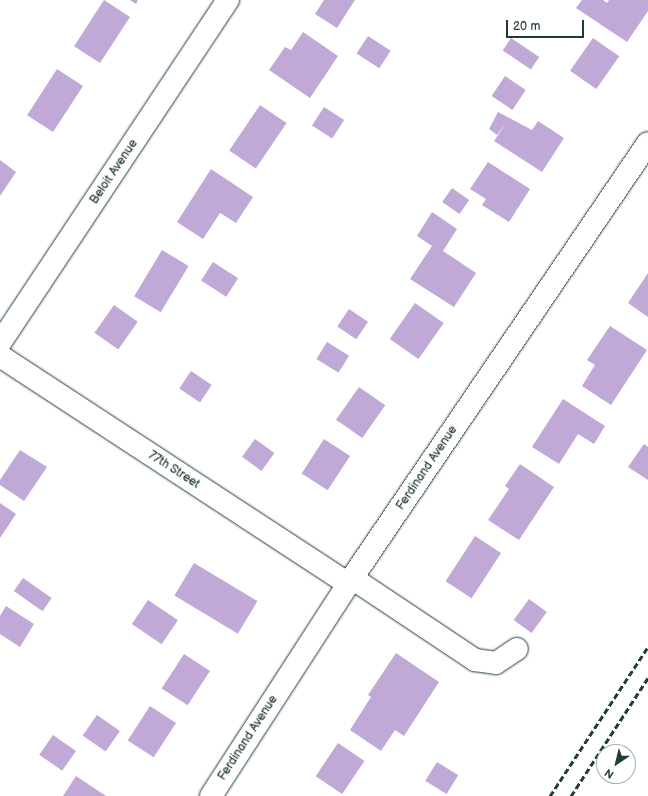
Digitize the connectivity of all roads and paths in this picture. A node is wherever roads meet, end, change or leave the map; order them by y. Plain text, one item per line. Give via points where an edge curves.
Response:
1 (228, 0) edge
2 (648, 143) edge
3 (0, 343) edge
4 (0, 356) edge
5 (350, 581) junction
6 (517, 649) dead end
7 (211, 796) edge

1 - 3 street, Beloit Avenue
2 - 5 street, Ferdinand Avenue
4 - 5 street, 77th Street
5 - 6 street, 77th Street via 475,660 496,663
5 - 7 street, Ferdinand Avenue

